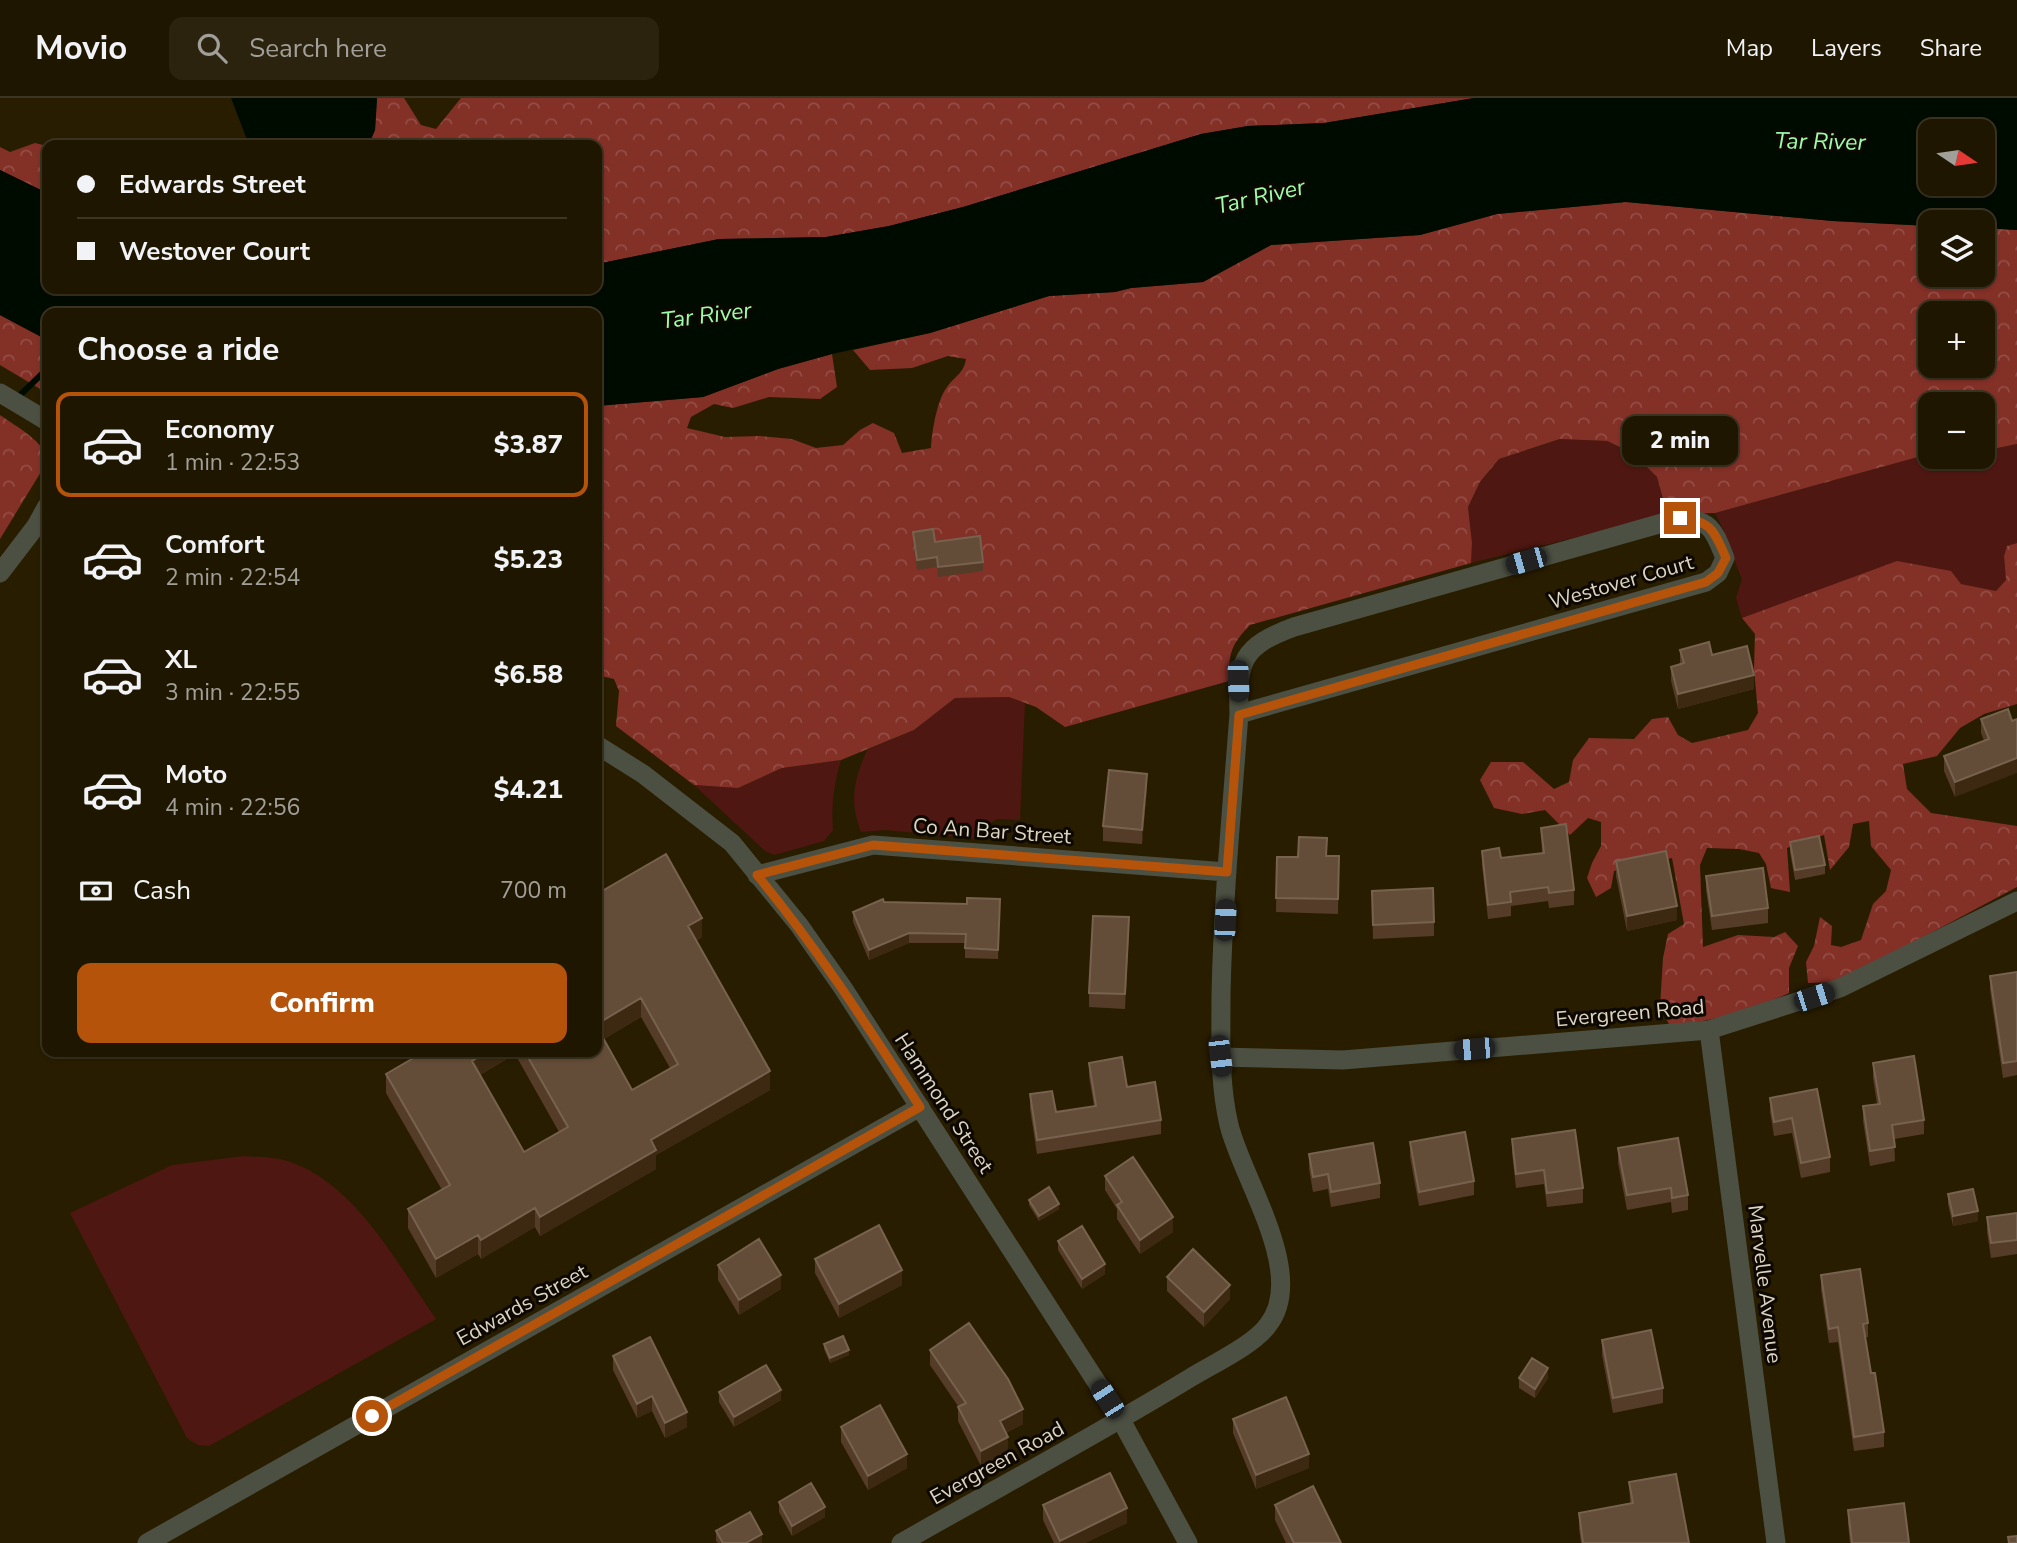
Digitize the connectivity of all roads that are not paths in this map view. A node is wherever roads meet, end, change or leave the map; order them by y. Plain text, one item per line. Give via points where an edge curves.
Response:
1 (0, 393) edge
2 (42, 418) edge
3 (42, 515) edge
4 (0, 573) edge
5 (1239, 715) junction
6 (602, 748) edge
7 (1227, 872) junction
8 (757, 875) junction
9 (2017, 901) edge
10 (1709, 1030) junction
11 (1220, 1056) junction
12 (920, 1107) junction
13 (1121, 1420) junction
14 (147, 1543) edge
15 (901, 1543) edge
16 (1188, 1543) edge
17 (1776, 1543) edge

1 - 2 street
3 - 4 street
5 - 5 street, Westover Court via 1706,582 1726,558 1707,524 1680,518 1294,627 1257,645 1244,660 1238,681
5 - 7 street, Evergreen Road
6 - 8 street, Hammond Street via 732,843
7 - 8 street, Co An Bar Street via 873,845
7 - 11 street, Evergreen Road
8 - 12 street, Hammond Street via 799,925
9 - 10 street, Evergreen Road via 1840,988
10 - 11 street, Evergreen Road via 1343,1060
10 - 17 street, Marvelle Avenue
11 - 13 street, Evergreen Road via 1229,1125 1277,1248 1280,1298 1269,1325 1247,1343
12 - 13 street, Hammond Street
12 - 14 street, Edwards Street
13 - 15 street, Evergreen Road
13 - 16 street, Hammond Street

